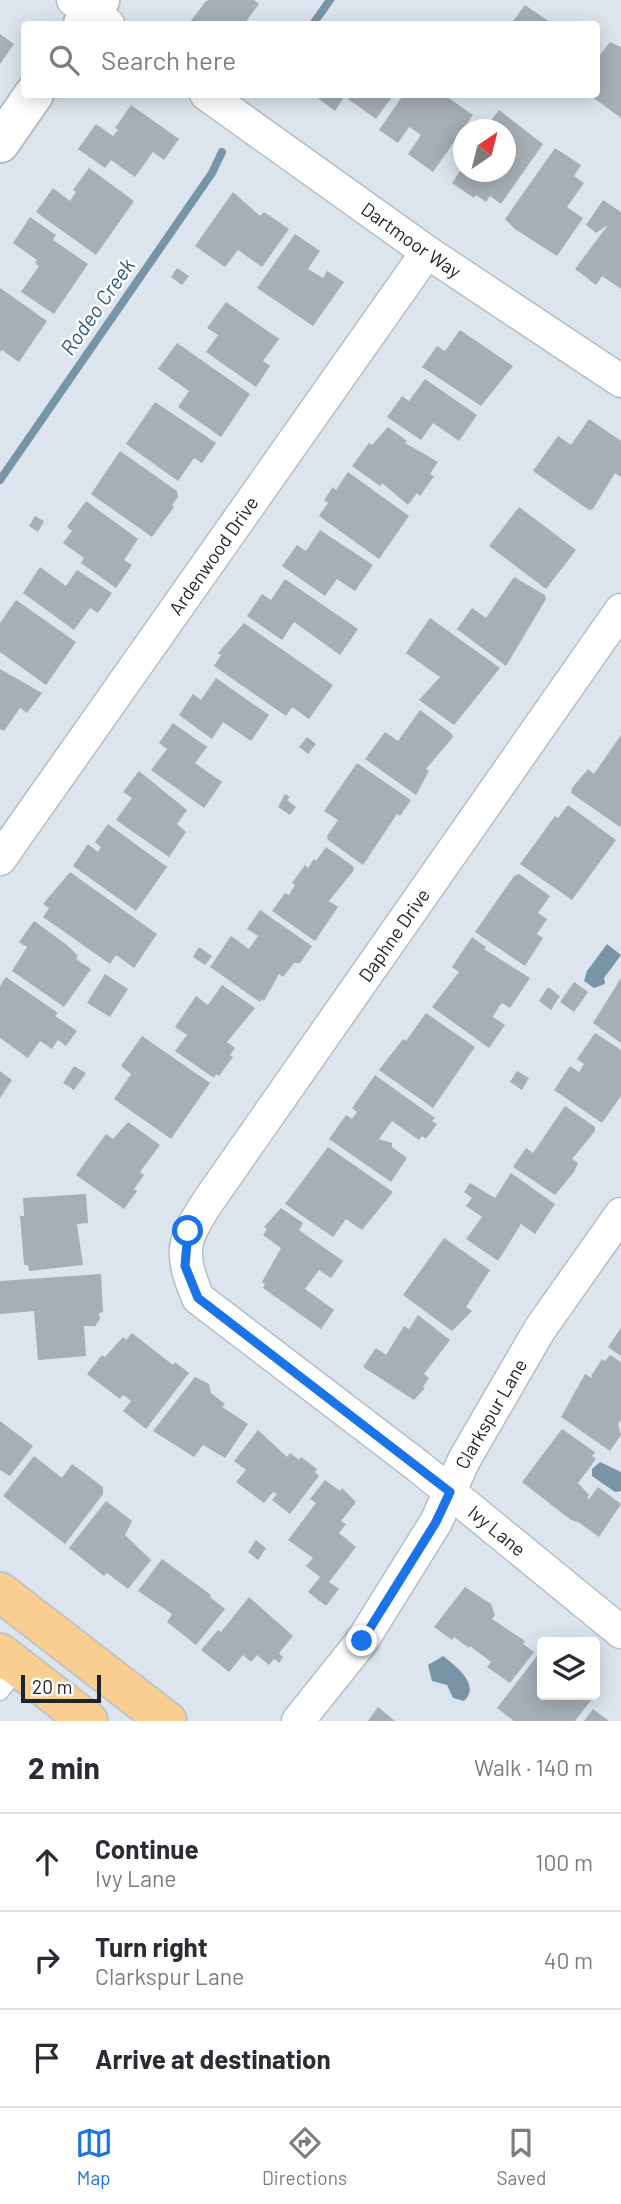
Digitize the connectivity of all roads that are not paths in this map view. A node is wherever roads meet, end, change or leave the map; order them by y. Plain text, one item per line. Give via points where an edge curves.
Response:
1 (31, 98) edge
2 (212, 98) edge
3 (0, 143) edge
4 (427, 253) junction
5 (621, 381) edge
6 (621, 610) edge
7 (0, 859) edge
8 (621, 1214) edge
9 (185, 1266) joint
10 (450, 1492) junction
11 (0, 1592) edge
12 (621, 1632) edge
13 (6, 1671) edge
14 (88, 1721) edge
15 (167, 1721) edge
16 (298, 1721) edge

1 - 3 street
2 - 4 street, Dartmoor Way
4 - 5 street, Dartmoor Way
4 - 7 street, Ardenwood Drive
6 - 9 street, Daphne Drive via 188,1231
8 - 10 street, Clarkspur Lane via 540,1329
9 - 10 street, Ivy Lane via 198,1298
10 - 12 street, Ivy Lane
10 - 16 street, Clarkspur Lane via 362,1641
11 - 15 main road
13 - 14 main road

